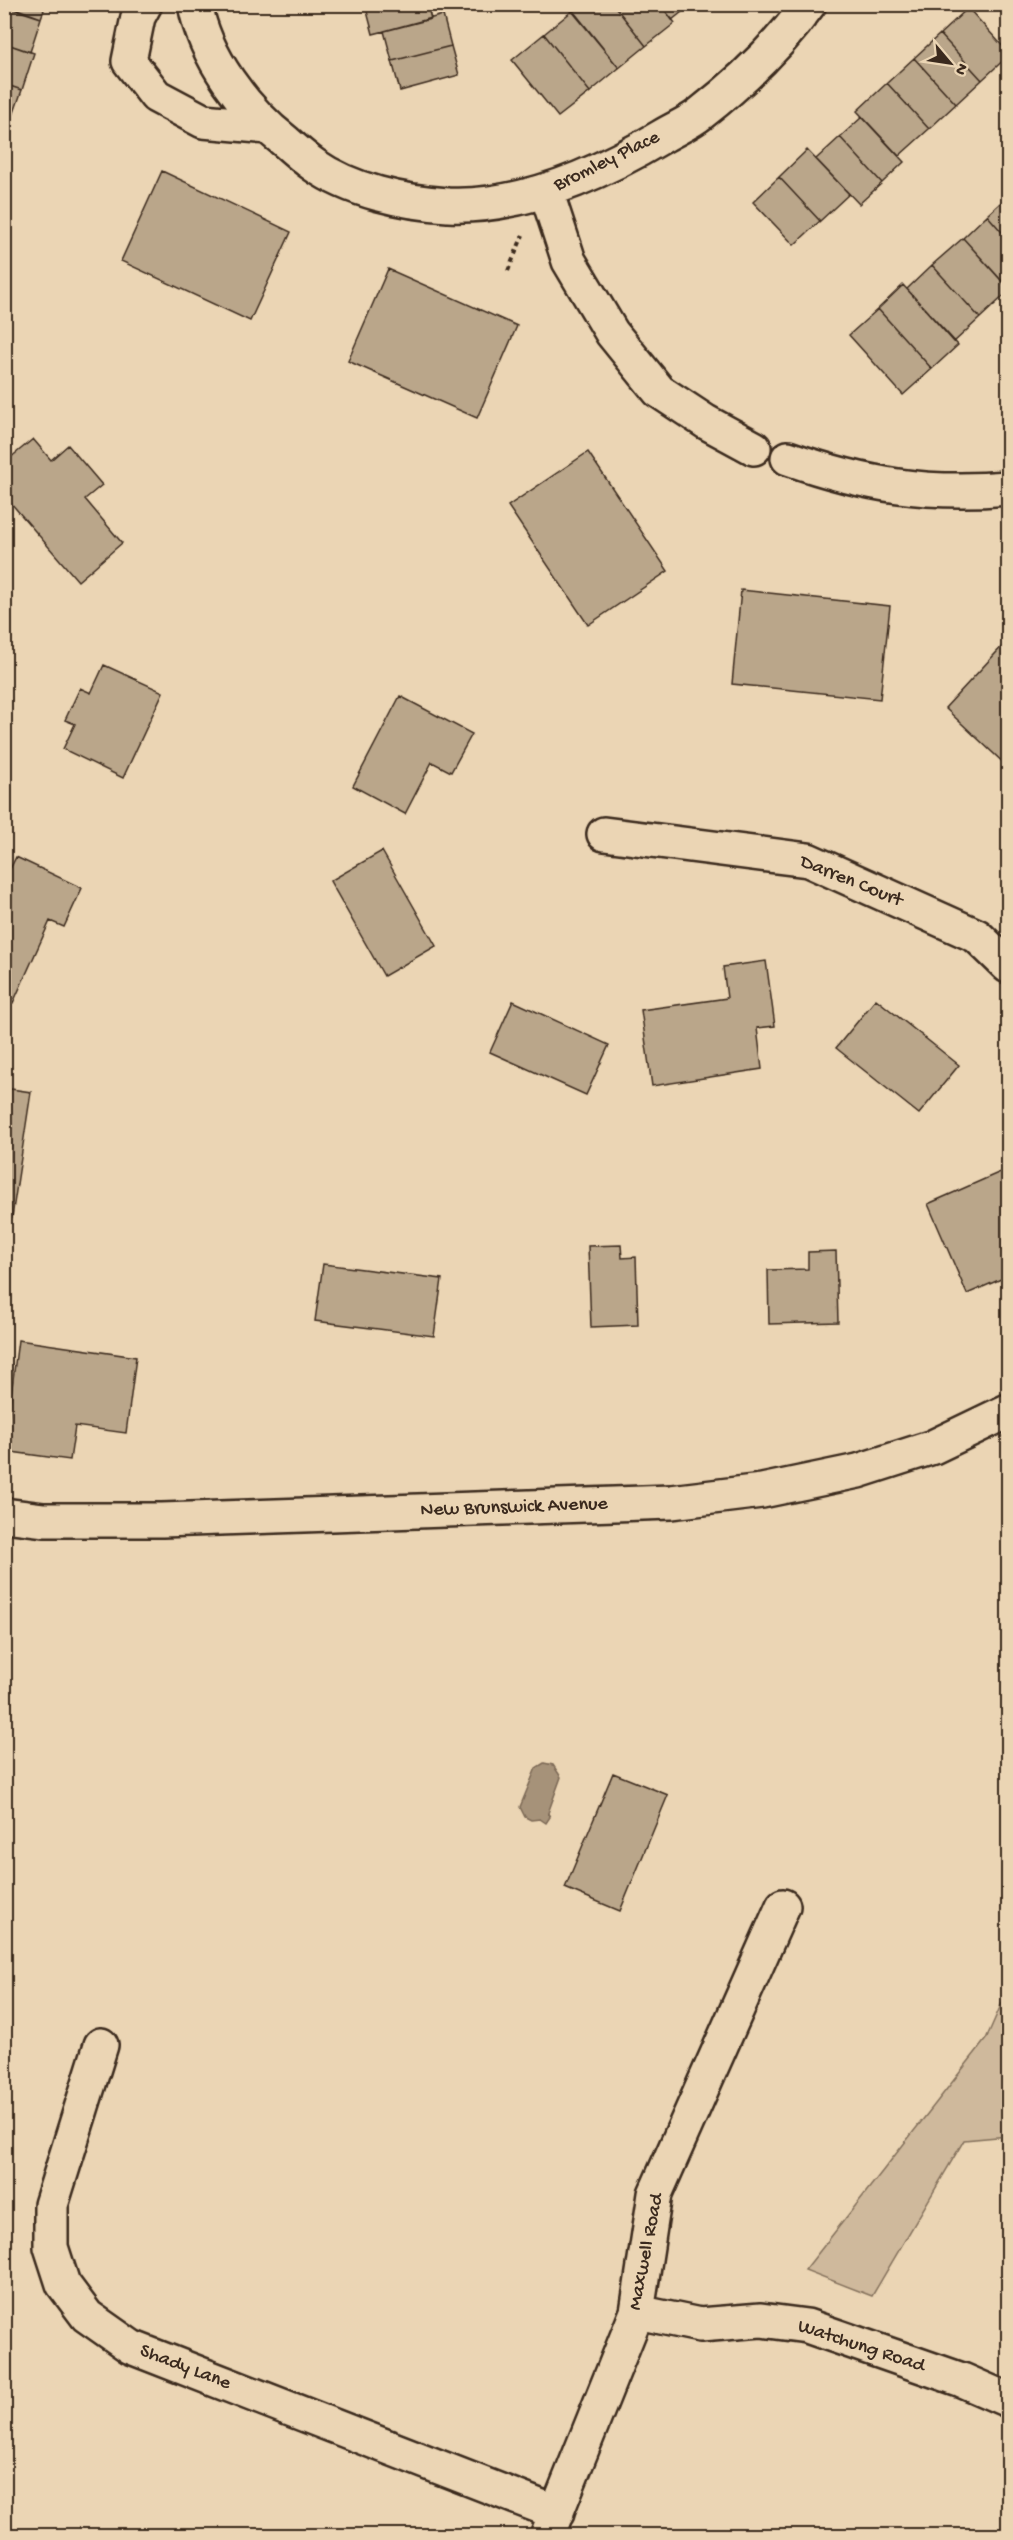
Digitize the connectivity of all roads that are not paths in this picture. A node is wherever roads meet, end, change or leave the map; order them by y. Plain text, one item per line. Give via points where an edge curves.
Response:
1 (145, 4) edge
2 (195, 4) edge
3 (809, 4) edge
4 (268, 128) junction
5 (546, 191) junction
6 (754, 448) dead end
7 (788, 458) dead end
8 (1008, 488) edge
9 (604, 834) dead end
10 (1008, 966) edge
11 (1008, 1410) edge
12 (4, 1515) edge
13 (783, 1906) dead end
14 (101, 2045) dead end
15 (638, 2312) junction
16 (1008, 2400) edge
17 (552, 2524) edge

1 - 4 street via 138,17 129,61 156,96 203,121
2 - 4 street, Bromley Place via 206,39 234,89
3 - 5 street, Bromley Place via 764,58 699,115 634,153
4 - 5 street, Bromley Place via 315,166 366,190 422,202 478,204
5 - 6 street via 569,261 612,333 660,391
7 - 8 street via 879,484 926,490
9 - 10 street, Darren Court via 808,860 977,936
11 - 12 street, New Brunswick Avenue via 933,1447 858,1471 762,1491 671,1502 162,1520 44,1520
13 - 15 street, Maxwell Road via 655,2194
14 - 17 street, Shady Lane via 51,2205 51,2247 63,2284 87,2316 131,2348
15 - 16 street, Watchung Road via 700,2325 760,2320 807,2326
15 - 17 street, Maxwell Road

